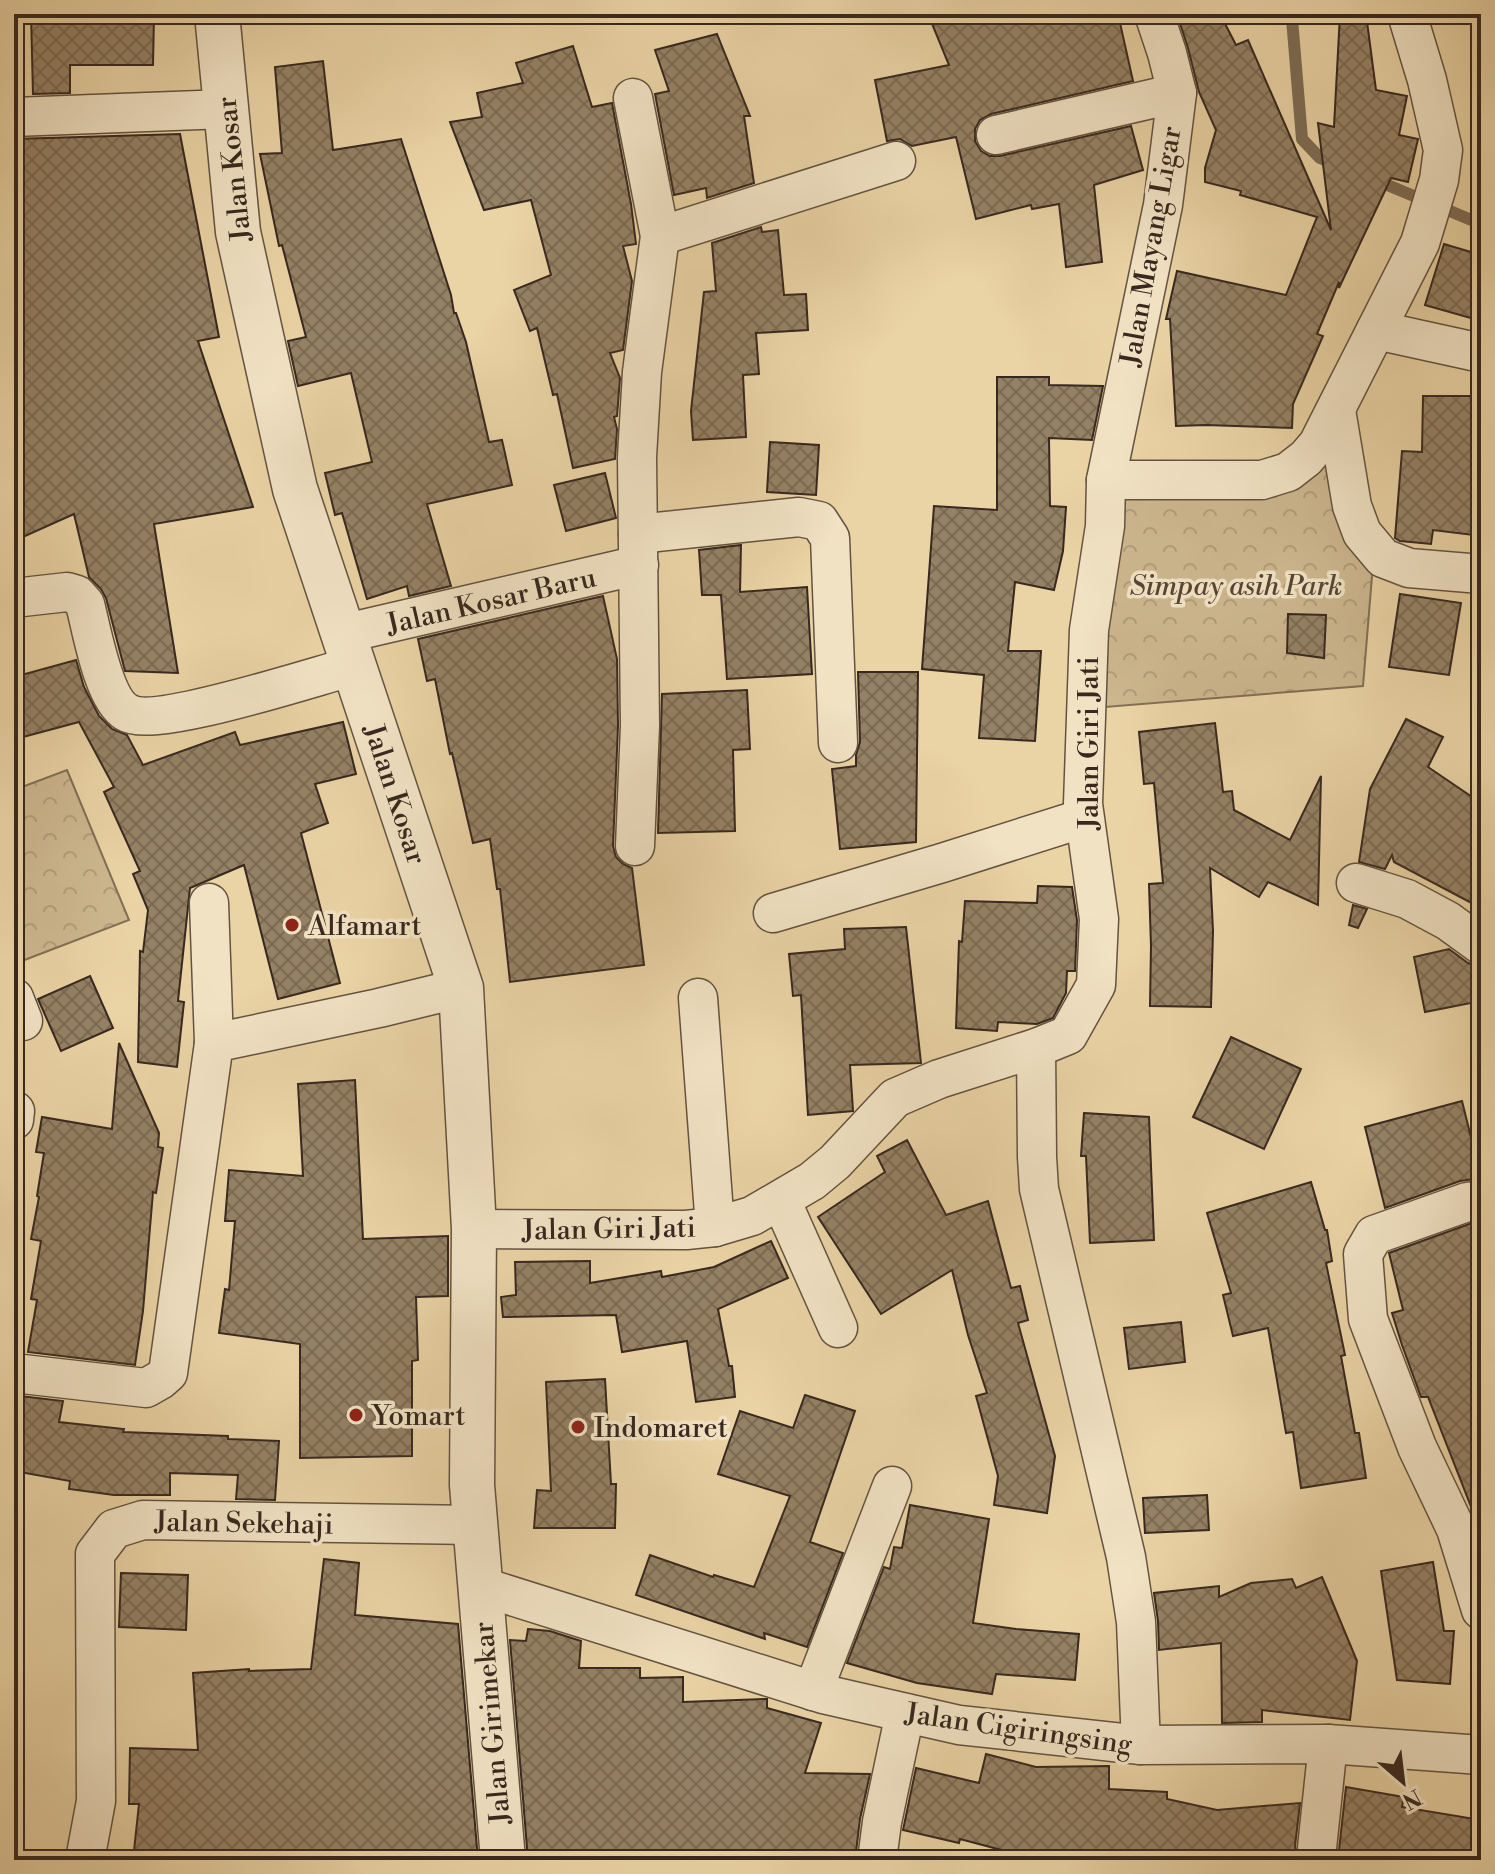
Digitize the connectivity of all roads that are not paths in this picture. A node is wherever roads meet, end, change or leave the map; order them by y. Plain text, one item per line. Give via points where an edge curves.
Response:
1 (217, 14) edge
2 (1154, 14) edge
3 (1407, 14) edge
4 (1177, 93) junction
5 (633, 98) dead end
6 (226, 109) junction
7 (14, 117) edge
8 (996, 135) dead end
9 (896, 161) dead end
10 (660, 236) junction
11 (1376, 330) junction
12 (1481, 353) edge
13 (1336, 410) junction
14 (1106, 480) junction
15 (638, 549) junction
16 (1481, 574) edge
17 (14, 598) edge
18 (348, 650) junction
19 (838, 743) dead end
20 (1084, 818) junction
21 (635, 846) dead end
22 (1356, 883) dead end
23 (209, 903) dead end
24 (773, 913) dead end
25 (1481, 945) edge
26 (461, 988) junction
27 (698, 998) dead end
28 (214, 1043) junction
29 (1036, 1048) junction
30 (15, 1111) edge
31 (14, 1120) edge
32 (781, 1200) junction
33 (1481, 1200) edge
34 (715, 1227) junction
35 (474, 1229) junction
36 (838, 1328) dead end
37 (14, 1373) edge
38 (892, 1486) dead end
39 (475, 1525) junction
40 (1469, 1525) edge
41 (480, 1586) junction
42 (1481, 1610) edge
43 (813, 1691) junction
44 (905, 1713) junction
45 (1328, 1744) junction
46 (1141, 1745) junction
47 (1481, 1755) edge
48 (1317, 1848) dead end
49 (85, 1860) edge
50 (503, 1860) edge
51 (877, 1860) edge

1 - 6 street, Jalan Kosar
2 - 4 street, Jalan Mayang Ligar
3 - 11 street via 1443,150 1420,243
4 - 8 street
4 - 14 street, Jalan Mayang Ligar via 1163,205
5 - 10 street
6 - 7 street
6 - 18 street, Jalan Kosar via 238,232 295,489
9 - 10 street
10 - 15 street via 642,372
11 - 12 street
11 - 13 street
13 - 14 street via 1306,458 1288,472 1262,480
13 - 16 street via 1352,506 1362,533 1383,558 1409,568
14 - 20 street, Jalan Giri Jati via 1105,526 1089,630
15 - 18 street, Jalan Kosar Baru
15 - 19 street, Jalan Kosar Baru via 799,517 819,521 830,538
15 - 21 street
17 - 18 street, Jalan Kosar Baru via 77,595 85,604 108,691 127,713 137,715 213,706
18 - 26 street, Jalan Kosar
20 - 24 street
20 - 29 street, Jalan Giri Jati via 1099,919 1096,985 1068,1035
22 - 25 street via 1407,899
23 - 28 street
26 - 28 street
26 - 35 street, Jalan Kosar
27 - 34 street
28 - 37 street via 168,1373 146,1388
29 - 32 street, Jalan Giri Jati via 895,1098 835,1162
29 - 46 street via 1039,1189 1126,1557 1136,1622
30 - 31 street
32 - 34 street, Jalan Giri Jati
32 - 36 street
33 - 40 street via 1374,1235 1363,1254 1368,1319 1417,1447
34 - 35 street, Jalan Giri Jati
35 - 39 street, Jalan Kosar
38 - 43 street
39 - 41 street, Jalan Kosar
39 - 49 street, Jalan Sekehaji via 143,1520 114,1529 95,1554 96,1801
40 - 42 street
41 - 43 street, Jalan Cigiringsing
41 - 50 street, Jalan Girimekar
43 - 44 street, Jalan Cigiringsing
44 - 46 street, Jalan Cigiringsing via 959,1725
44 - 51 street
45 - 46 street, Jalan Cigiringsing
45 - 47 street, Jalan Cigiringsing
45 - 48 street

